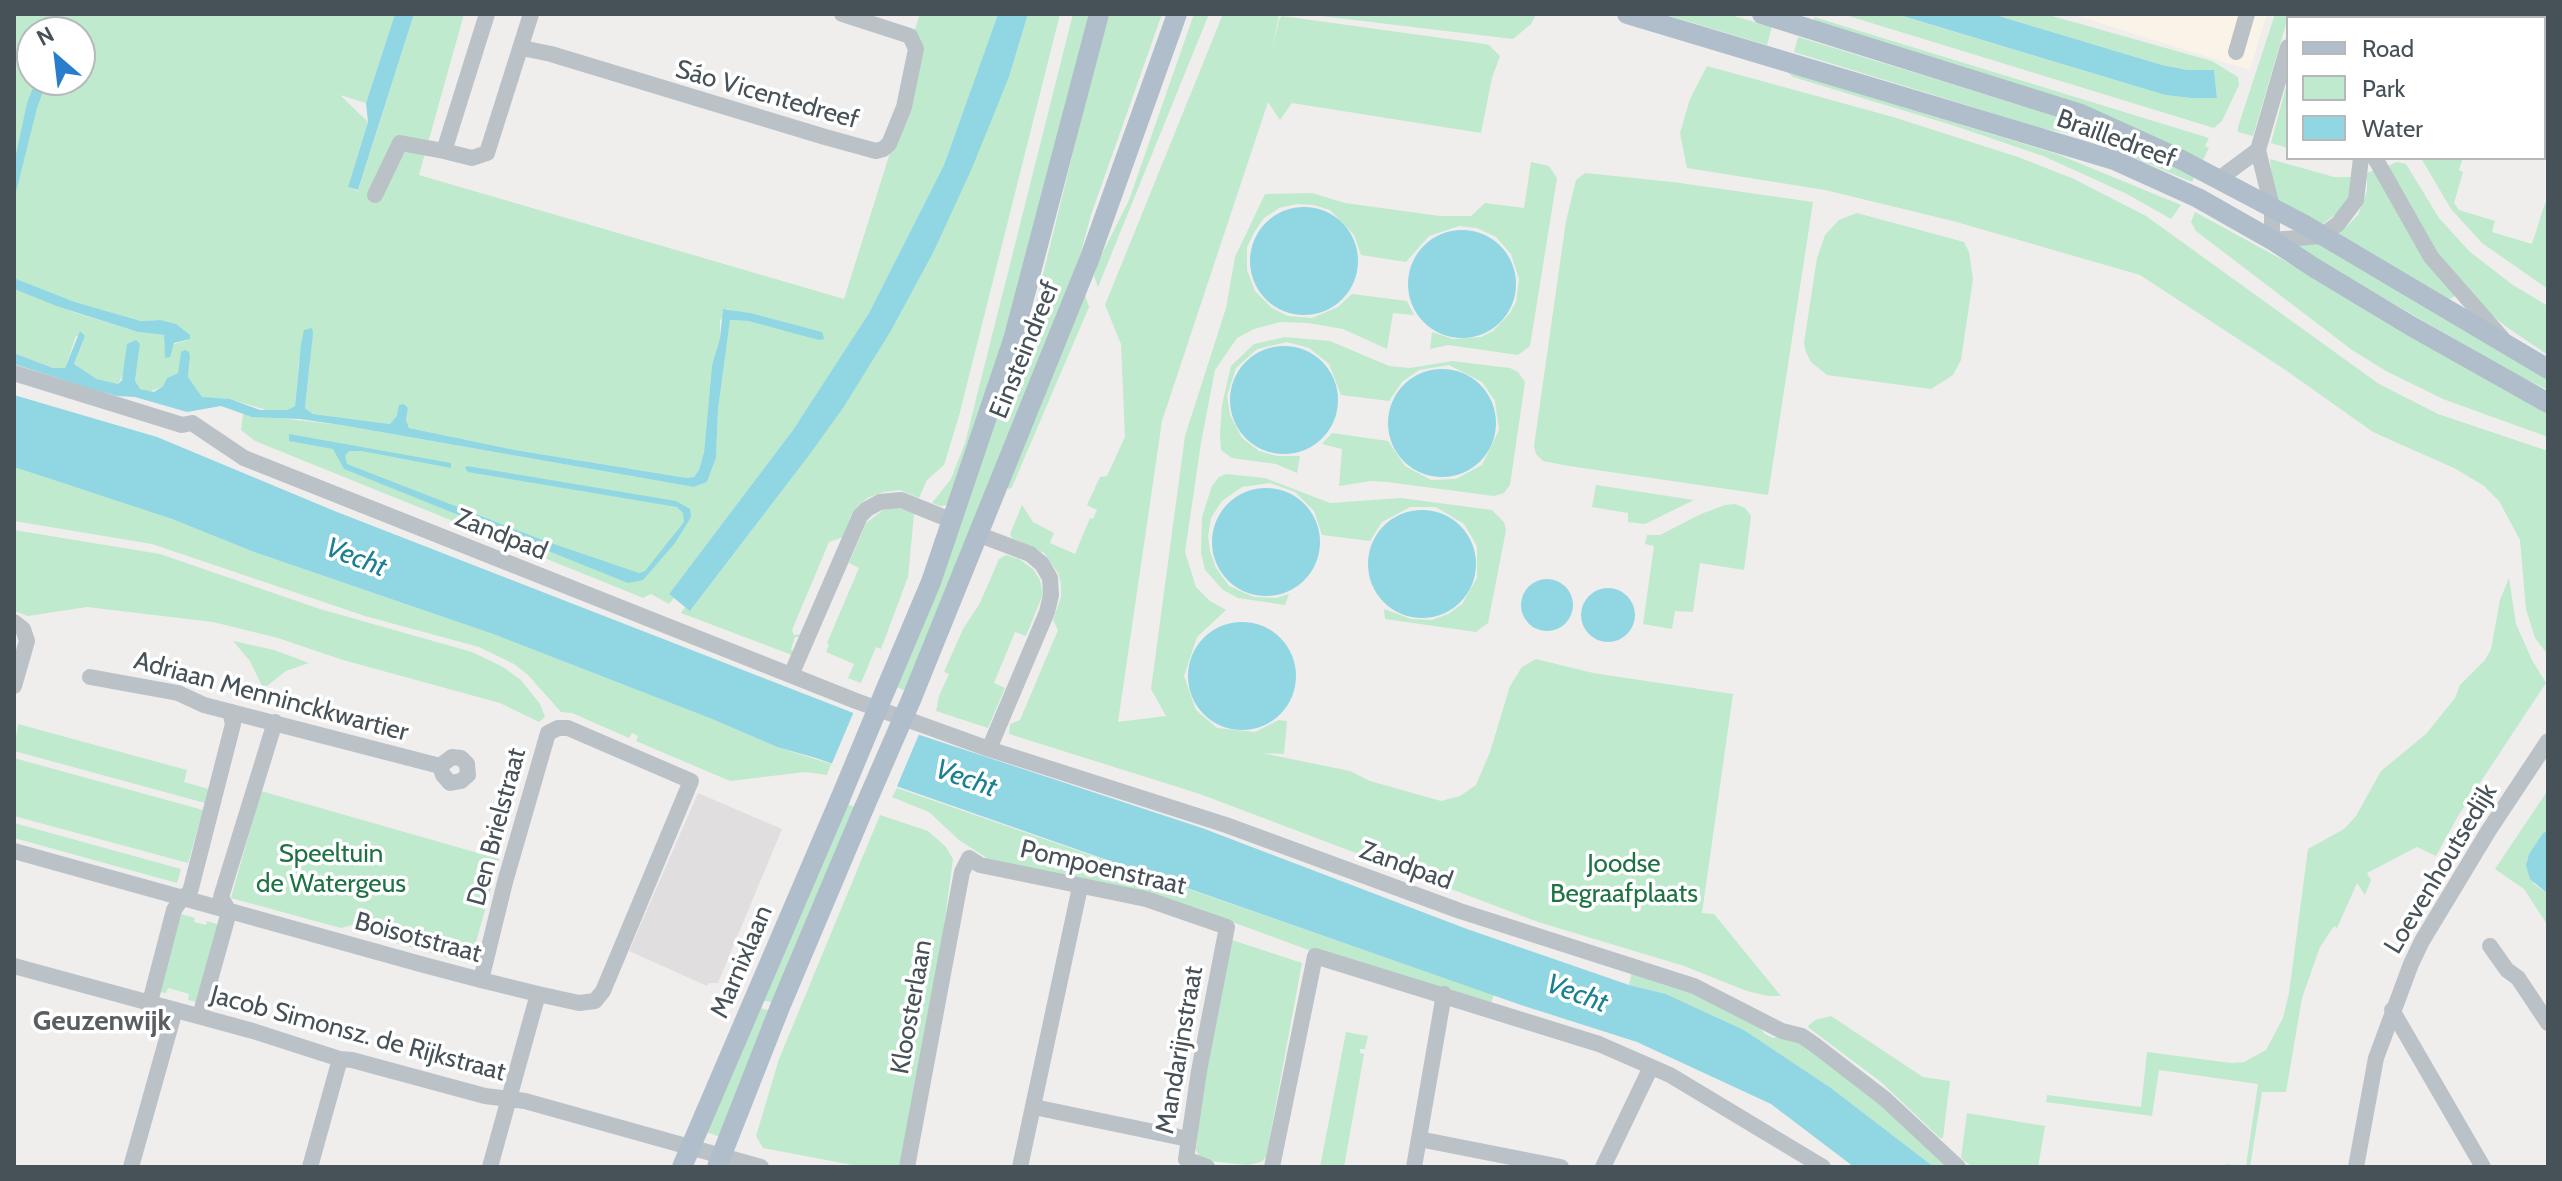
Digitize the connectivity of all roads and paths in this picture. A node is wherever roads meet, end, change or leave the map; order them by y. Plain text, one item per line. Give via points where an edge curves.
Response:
1 (487, 14) edge
2 (531, 14) edge
3 (842, 14) edge
4 (1099, 14) edge
5 (1177, 14) edge
6 (1627, 14) edge
7 (1762, 14) edge
8 (2247, 14) edge
9 (522, 48) junction
10 (2236, 52) dead end
11 (2286, 54) edge
12 (2258, 150) junction
13 (444, 151) junction
14 (2361, 160) edge
15 (2376, 160) edge
16 (2219, 179) junction
17 (375, 195) dead end
18 (2272, 207) junction
19 (2322, 236) junction
20 (2272, 240) junction
21 (2511, 348) junction
22 (2548, 369) edge
23 (14, 373) edge
24 (2548, 403) edge
25 (953, 521) junction
26 (980, 535) junction
27 (14, 622) edge
28 (791, 675) junction
29 (90, 677) dead end
30 (14, 686) edge
31 (885, 691) joint
32 (911, 700) joint
33 (230, 712) junction
34 (275, 722) junction
35 (2548, 741) edge
36 (989, 749) junction
37 (440, 766) dead end
38 (14, 851) edge
39 (969, 858) joint
40 (1080, 887) junction
41 (182, 898) junction
42 (229, 912) junction
43 (1227, 927) joint
44 (2490, 946) dead end
45 (14, 966) edge
46 (481, 980) junction
47 (538, 994) junction
48 (1444, 994) junction
49 (150, 1002) junction
50 (579, 1003) joint
51 (175, 1010) junction
52 (2392, 1010) junction
53 (200, 1016) junction
54 (2548, 1023) edge
55 (340, 1059) junction
56 (1651, 1067) junction
57 (508, 1101) junction
58 (1034, 1107) junction
59 (1188, 1139) junction
60 (1419, 1139) junction
61 (690, 1146) junction
62 (719, 1161) edge
63 (131, 1167) edge
64 (310, 1167) edge
65 (490, 1167) edge
66 (682, 1167) edge
67 (761, 1167) edge
68 (907, 1167) edge
69 (1020, 1167) edge
70 (1207, 1167) edge
71 (1272, 1167) edge
72 (1414, 1167) edge
73 (1561, 1167) edge
74 (1603, 1167) edge
75 (1823, 1167) edge
76 (1958, 1167) edge
77 (2356, 1167) edge
78 (2483, 1167) edge

1 - 13 street
2 - 9 street
3 - 9 street, Sáo Vicentedreef via 910,36 916,49 904,107 889,144 876,151
4 - 25 main road, Einsteindreef via 1013,340
5 - 26 main road, Einsteindreef via 1114,197
6 - 20 main road, Brailledreef via 2114,160 2198,198
7 - 16 main road, Brailledreef via 2081,114
8 - 10 street
9 - 13 street via 487,153 472,158
11 - 12 street
12 - 16 street
12 - 18 street
13 - 17 street via 400,143
14 - 19 street via 2356,200
15 - 21 street via 2431,257
16 - 18 main road, Brailledreef
18 - 19 main road, Brailledreef
18 - 20 street
19 - 20 street
19 - 21 main road, Brailledreef
20 - 24 main road, Brailledreef
21 - 22 main road, Brailledreef
23 - 28 street, Zandpad via 182,425 192,423 244,458
25 - 28 street via 901,500 867,509
25 - 31 main road, Einsteindreef
26 - 32 main road, Einsteindreef
26 - 36 street via 1042,564 1051,595
27 - 30 street via 27,641
28 - 36 street, Zandpad
29 - 33 street, Adriaan Menninckkwartier via 178,693
31 - 61 main road, Marnixlaan, bridge
32 - 62 main road, Marnixlaan, bridge
33 - 34 street, Adriaan Menninckkwartier
33 - 41 street via 233,724 190,892
34 - 37 street, Adriaan Menninckkwartier
34 - 42 street via 221,897
35 - 52 street, Loevenhoutsedijk via 2422,941
36 - 76 street, Zandpad via 1694,986 1802,1036 1885,1099
38 - 41 street, Boisotstraat
39 - 40 street, Pompoenstraat
39 - 68 street, Kloosterlaan via 962,872
40 - 43 street, Pompoenstraat via 1146,899
40 - 58 street
41 - 42 street, Boisotstraat
41 - 49 street via 174,910
42 - 46 street, Boisotstraat
42 - 53 street
43 - 59 street, Mandarijnstraat
44 - 54 street
45 - 49 street, Jacob Simonsz. de Rijkstraat
46 - 47 street, Boisotstraat
46 - 50 street, Den Brielstraat via 548,733 568,728 691,781 603,991 595,1001
47 - 50 street, Boisotstraat
47 - 57 street
48 - 56 street via 1599,1044
48 - 60 street
48 - 71 street via 1315,956
49 - 51 street, Jacob Simonsz. de Rijkstraat
51 - 53 street, Jacob Simonsz. de Rijkstraat
51 - 63 street
52 - 77 street, Loevenhoutsedijk via 2376,1058
52 - 78 street
53 - 55 street, Jacob Simonsz. de Rijkstraat
55 - 57 street, Jacob Simonsz. de Rijkstraat
55 - 64 street
56 - 74 street
56 - 75 street
57 - 61 street, Jacob Simonsz. de Rijkstraat via 525,1101
57 - 65 street
58 - 59 street
58 - 69 street
59 - 70 street, Mandarijnstraat via 1186,1159
60 - 72 street
60 - 73 street
61 - 62 street
61 - 66 main road, Marnixlaan
62 - 67 street

